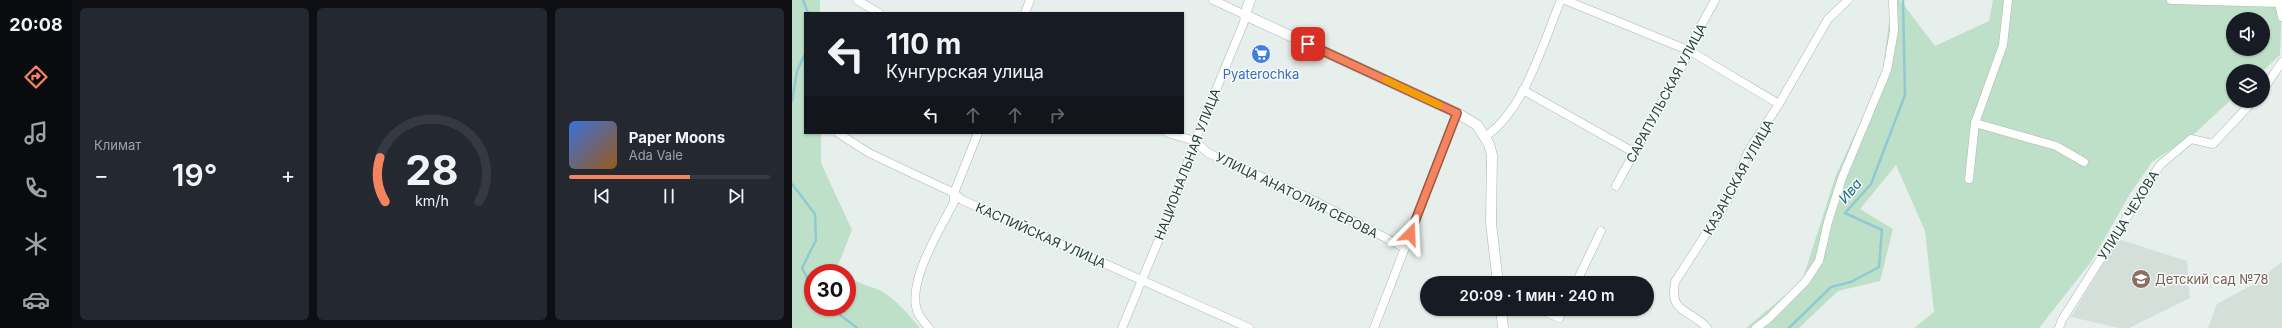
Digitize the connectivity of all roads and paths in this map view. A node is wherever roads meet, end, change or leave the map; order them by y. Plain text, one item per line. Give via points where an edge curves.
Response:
1 (857, 0) edge
2 (1030, 0) edge
3 (1213, 0) edge
4 (1250, 0) edge
5 (1561, 0) edge
6 (1565, 0) edge
7 (1715, 0) edge
8 (1848, 0) edge
9 (1893, 0) edge
10 (2008, 0) edge
11 (2171, 0) edge
12 (877, 12) edge
13 (1025, 12) edge
14 (1245, 15) junction
15 (2282, 17) edge
16 (1690, 51) junction
17 (2282, 62) edge
18 (2270, 80) edge
19 (1523, 90) junction
20 (1779, 104) junction
21 (2246, 108) edge
22 (1457, 113) junction
23 (1975, 122) junction
24 (840, 134) edge
25 (978, 134) edge
26 (1171, 134) edge
27 (1486, 136) junction
28 (1195, 141) junction
29 (1635, 153) junction
30 (2084, 162) dead end
31 (1969, 179) dead end
32 (1616, 186) dead end
33 (954, 193) junction
34 (1601, 231) dead end
35 (1405, 248) junction
36 (1497, 276) edge
37 (1579, 276) edge
38 (1142, 280) junction
39 (1502, 316) edge
40 (929, 328) edge
41 (1122, 328) edge
42 (1249, 328) edge
43 (1374, 328) edge
44 (1503, 328) edge
45 (1707, 328) edge
46 (1756, 328) edge
47 (2059, 328) edge

1 - 12 street
2 - 13 street
3 - 14 street
4 - 14 street, НАЦИОНАЛЬНАЯ УЛИЦА
5 - 19 street
6 - 16 street
7 - 16 street, САРАПУЛЬСКАЯ УЛИЦА
8 - 20 street, КАЗАНСКАЯ УЛИЦА via 1828,19
9 - 46 street via 1894,31 1887,70 1842,178 1819,261 1805,282
10 - 23 street via 2003,44
11 - 15 street via 2279,4
14 - 22 street
14 - 28 street, НАЦИОНАЛЬНАЯ УЛИЦА
16 - 20 street
16 - 29 street, САРАПУЛЬСКАЯ УЛИЦА
17 - 18 street
19 - 27 street via 1498,127
19 - 29 street
20 - 45 street, КАЗАНСКАЯ УЛИЦА via 1750,150 1727,201 1675,282 1675,304
21 - 47 street, УЛИЦА ЧЕХОВА via 2213,144 2191,139 2160,165
22 - 27 street via 1477,126
22 - 35 street
23 - 30 street via 2056,146
23 - 31 street
24 - 33 street, КАСПИЙСКАЯ УЛИЦА via 868,153
25 - 33 street
26 - 28 street, УЛИЦА АНАТОЛИЯ СЕРОВА
27 - 36 street via 1492,155 1491,223
28 - 35 street, УЛИЦА АНАТОЛИЯ СЕРОВА via 1208,153 1309,198
28 - 38 street, НАЦИОНАЛЬНАЯ УЛИЦА via 1164,228
29 - 32 street, САРАПУЛЬСКАЯ УЛИЦА
33 - 38 street, КАСПИЙСКАЯ УЛИЦА via 962,200
33 - 40 street via 954,202 921,271 915,290 917,312
34 - 37 street
35 - 43 street
38 - 41 street, НАЦИОНАЛЬНАЯ УЛИЦА
38 - 42 street, КАСПИЙСКАЯ УЛИЦА
39 - 44 street

